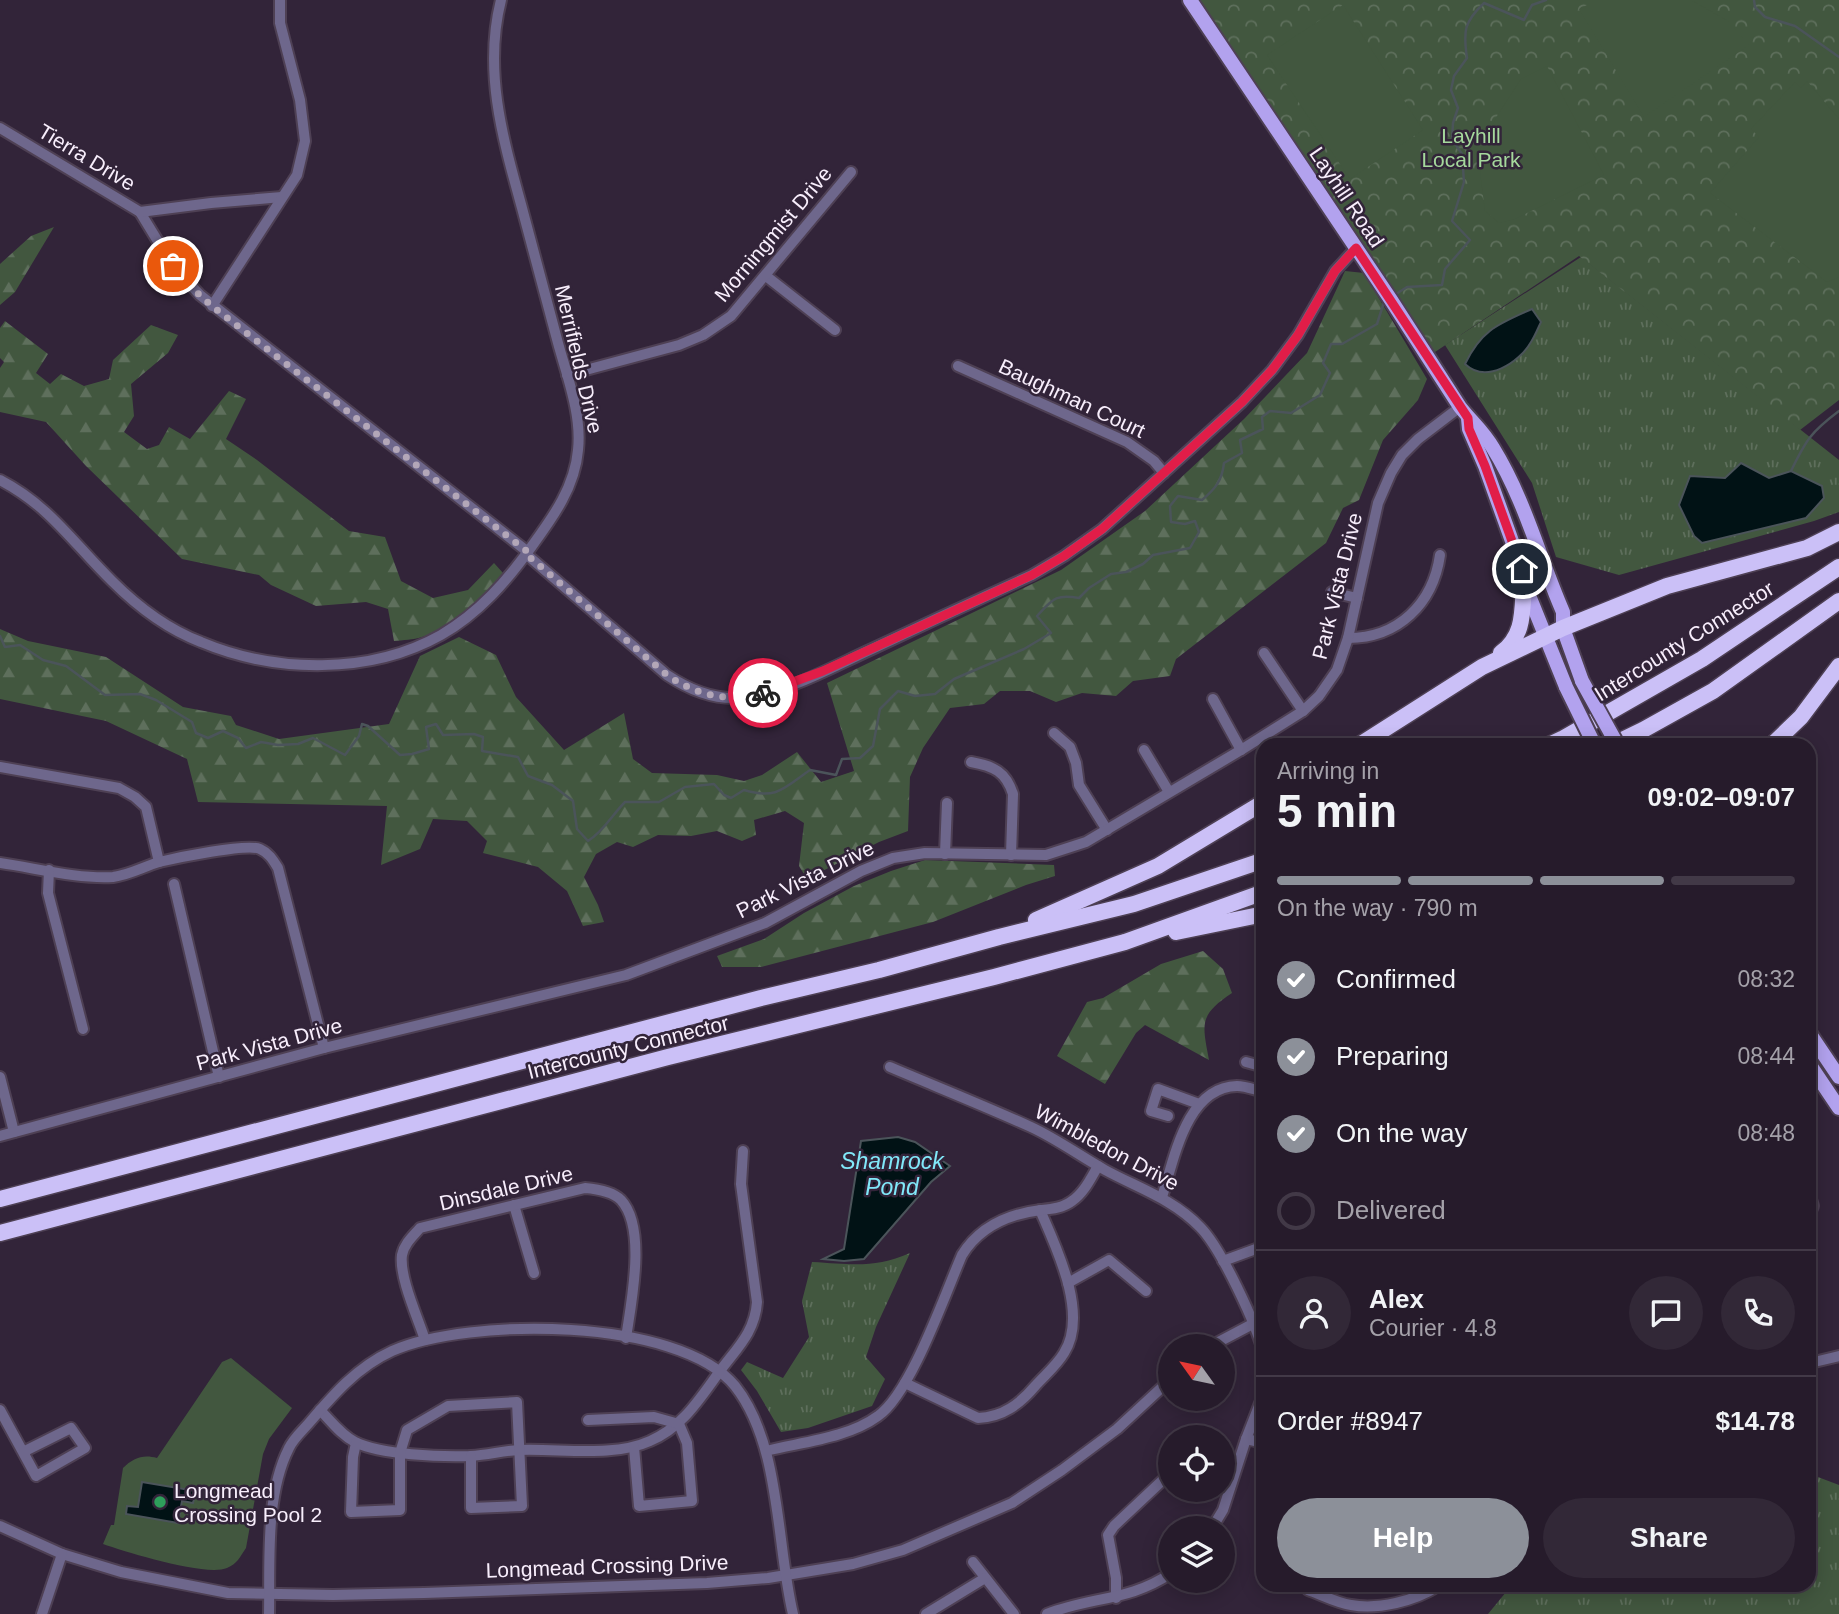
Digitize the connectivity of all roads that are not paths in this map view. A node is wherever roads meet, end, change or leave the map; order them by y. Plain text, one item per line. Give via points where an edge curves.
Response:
1 (280, 0) edge
2 (501, 0) edge
3 (1190, 0) edge
4 (0, 128) edge
5 (851, 172) dead end
6 (282, 197) junction
7 (140, 212) junction
8 (1356, 248) junction
9 (766, 276) junction
10 (212, 306) junction
11 (835, 330) dead end
12 (958, 366) dead end
13 (567, 375) junction
14 (1464, 412) junction
15 (1164, 473) junction
16 (0, 480) edge
17 (1839, 532) edge
18 (527, 553) junction
19 (1440, 555) dead end
20 (1839, 567) edge
21 (1524, 583) junction
22 (1332, 592) dead end
23 (1357, 598) junction
24 (1839, 601) edge
25 (1563, 628) junction
26 (1348, 638) junction
27 (1544, 638) junction
28 (1264, 653) dead end
29 (1839, 666) edge
30 (1482, 667) junction
31 (1213, 699) dead end
32 (1303, 710) junction
33 (1054, 733) dead end
34 (1260, 738) edge
35 (1371, 738) edge
36 (1564, 738) edge
37 (1591, 738) edge
38 (1614, 738) edge
39 (1626, 738) edge
40 (1779, 738) edge
41 (1256, 740) edge
42 (1144, 750) dead end
43 (1241, 750) junction
44 (971, 762) dead end
45 (0, 767) edge
46 (1169, 792) junction
47 (947, 803) dead end
48 (1256, 807) edge
49 (1107, 830) junction
50 (945, 854) junction
51 (1011, 855) junction
52 (159, 862) junction
53 (0, 863) edge
54 (1256, 863) edge
55 (49, 870) junction
56 (174, 884) dead end
57 (1256, 894) edge
58 (1256, 916) edge
59 (999, 937) junction
60 (1125, 942) junction
61 (83, 1029) dead end
62 (1816, 1043) edge
63 (324, 1048) junction
64 (1246, 1062) dead end
65 (1256, 1065) edge
66 (890, 1067) dead end
67 (1816, 1074) edge
68 (1839, 1076) edge
69 (0, 1077) edge
70 (219, 1077) junction
71 (1824, 1086) junction
72 (1256, 1090) edge
73 (1199, 1104) junction
74 (1839, 1108) edge
75 (1168, 1116) dead end
76 (14, 1132) junction
77 (0, 1136) edge
78 (743, 1151) dead end
79 (1098, 1166) junction
80 (1162, 1197) junction
81 (0, 1199) edge
82 (514, 1205) junction
83 (1040, 1210) junction
84 (0, 1234) edge
85 (1256, 1249) edge
86 (1223, 1261) junction
87 (534, 1273) dead end
88 (1068, 1283) junction
89 (1146, 1291) dead end
90 (1256, 1321) edge
91 (1252, 1323) junction
92 (1232, 1334) edge
93 (1256, 1334) edge
94 (626, 1338) junction
95 (425, 1340) junction
96 (1839, 1356) edge
97 (1816, 1362) edge
98 (720, 1371) junction
99 (905, 1383) junction
100 (1158, 1391) edge
101 (0, 1410) edge
102 (320, 1410) junction
103 (1256, 1413) edge
104 (588, 1420) dead end
105 (679, 1424) junction
106 (1246, 1439) junction
107 (1256, 1441) edge
108 (356, 1443) junction
109 (634, 1447) junction
110 (519, 1450) junction
111 (766, 1451) junction
112 (23, 1452) junction
113 (400, 1453) junction
114 (471, 1456) junction
115 (1235, 1467) edge
116 (1158, 1485) edge
117 (0, 1526) edge
118 (62, 1554) junction
119 (973, 1562) dead end
120 (785, 1576) junction
121 (985, 1578) junction
122 (1158, 1582) edge
123 (1313, 1592) edge
124 (1426, 1592) edge
125 (269, 1595) junction
126 (1116, 1598) junction
127 (1382, 1609) edge
128 (42, 1614) edge
129 (269, 1614) edge
130 (793, 1614) edge
131 (926, 1614) edge
132 (1014, 1614) edge
133 (1047, 1614) edge

1 - 6 street via 305,141 297,175
2 - 13 street, Merrifields Drive via 492,70 499,120
3 - 8 main road, Layhill Road
4 - 7 street, Tierra Drive
5 - 9 street, Morningmist Drive
6 - 7 street
6 - 10 street
7 - 10 street, Tierra Drive via 185,282
8 - 14 main road, Layhill Road
8 - 15 street, Tierra Drive via 1335,271 1272,370
9 - 11 street
9 - 13 street, Morningmist Drive via 731,316 703,335
10 - 18 street, Tierra Drive
12 - 15 street, Baughman Court via 1127,442
13 - 18 street, Merrifields Drive via 578,421 575,472 560,507
14 - 21 main road, Layhill Road
14 - 23 street, Park Vista Drive via 1418,439 1391,473 1378,503
14 - 25 main road, Layhill Road via 1494,449 1523,503 1563,612
15 - 18 street, Tierra Drive via 1102,529 1032,575 823,671 754,696 721,697 680,683
16 - 18 street, Merrifields Drive via 50,514 111,580 161,621 199,642 241,657 288,665 370,660 425,644 457,626 491,597
17 - 25 highway via 1807,548 1667,586
19 - 26 street via 1423,602 1409,616 1370,638
20 - 36 highway, Intercounty Connector via 1702,659
21 - 27 main road, Layhill Road
21 - 30 highway via 1522,622 1513,644
22 - 23 street
23 - 26 street, Park Vista Drive
24 - 39 highway via 1713,691
25 - 27 highway
25 - 38 main road, Layhill Road, bridge via 1582,681
26 - 32 street, Park Vista Drive via 1337,670
27 - 30 highway
27 - 37 main road, Layhill Road, bridge
28 - 32 street
29 - 40 highway
30 - 35 highway
31 - 43 street
32 - 34 street, Park Vista Drive
33 - 49 street via 1070,747 1079,785
41 - 43 street, Park Vista Drive
42 - 46 street
43 - 46 street, Park Vista Drive
44 - 51 street via 1001,771 1011,786
45 - 52 street via 119,788 135,797 146,807
46 - 49 street, Park Vista Drive
47 - 50 street
48 - 59 highway via 1158,866
49 - 51 street, Park Vista Drive via 1046,855
50 - 51 street, Park Vista Drive
50 - 63 street, Park Vista Drive via 892,858 765,923 626,975
52 - 55 street via 111,877
52 - 63 street via 243,847 258,848 271,856 278,868
53 - 55 street
54 - 59 highway, Intercounty Connector via 1134,904
55 - 61 street via 48,893
56 - 70 street
57 - 60 highway, Intercounty Connector
58 - 60 highway
59 - 81 highway, Intercounty Connector
60 - 84 highway, Intercounty Connector via 668,1057
62 - 68 main road
63 - 70 street, Park Vista Drive
64 - 65 street
66 - 79 street, Wimbledon Drive via 1033,1128
67 - 71 main road
68 - 71 street
69 - 76 street
70 - 76 street, Park Vista Drive
71 - 74 main road
72 - 73 street via 1225,1088
73 - 75 street via 1158,1089 1151,1111
73 - 80 street via 1184,1129
76 - 77 street, Park Vista Drive
78 - 98 street via 741,1184 756,1316
79 - 80 street, Wimbledon Drive
79 - 83 street via 1069,1203
80 - 86 street, Wimbledon Drive via 1199,1225
82 - 87 street
82 - 94 street, Dinsdale Drive via 586,1188 619,1198 631,1220 637,1260
82 - 95 street, Dinsdale Drive via 420,1228 407,1242 403,1272
83 - 88 street
83 - 99 street via 1010,1216 970,1242
85 - 86 street
86 - 91 street, Wimbledon Drive
88 - 89 street via 1110,1260
88 - 99 street via 1073,1305 1065,1352 1024,1401 1003,1414 978,1418
90 - 91 street
91 - 92 street
91 - 93 street, Wimbledon Drive
94 - 95 street via 518,1328 458,1332
94 - 98 street via 691,1354
95 - 102 street via 365,1366
96 - 97 street
98 - 105 street
98 - 111 street via 751,1410
99 - 111 street via 877,1417 850,1430
100 - 120 street, Longmead Crossing Drive via 1117,1429 1012,1503 903,1550
101 - 112 street
102 - 108 street
102 - 125 street via 290,1445 277,1477
103 - 106 street
104 - 105 street via 654,1418
105 - 109 street
105 - 109 street via 687,1443 692,1501 639,1506
106 - 107 street
106 - 115 street
108 - 113 street
108 - 113 street via 351,1512 400,1510
109 - 110 street
110 - 113 street via 517,1402 448,1406 407,1430
110 - 114 street
110 - 114 street via 522,1506 471,1508
111 - 120 street
112 - 112 street via 36,1476 85,1448 71,1427
113 - 114 street
116 - 126 street via 1108,1535
117 - 118 street, Longmead Crossing Drive
118 - 125 street, Longmead Crossing Drive via 186,1586
118 - 128 street
119 - 121 street
120 - 125 street, Longmead Crossing Drive via 694,1583
120 - 130 street
121 - 131 street
121 - 132 street
122 - 126 street
123 - 127 street via 1349,1605
124 - 127 street
125 - 129 street
126 - 133 street

